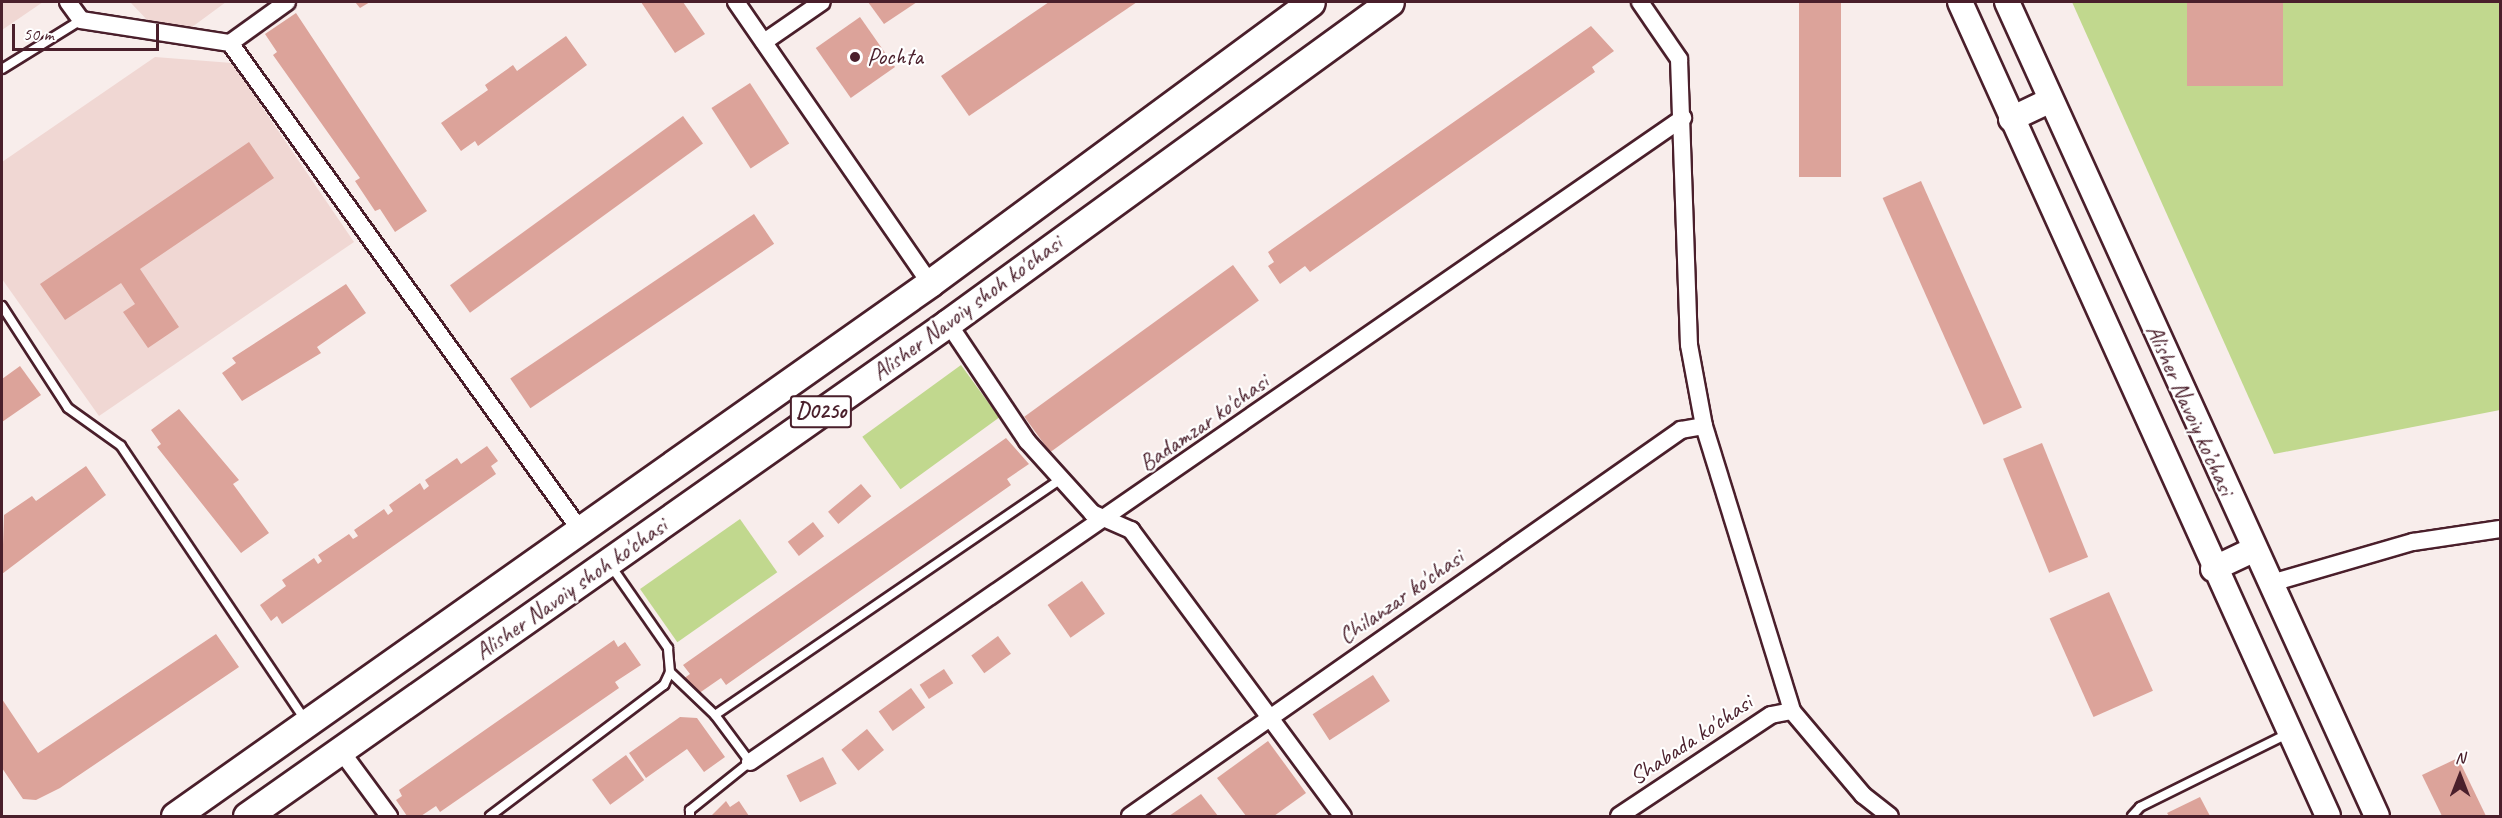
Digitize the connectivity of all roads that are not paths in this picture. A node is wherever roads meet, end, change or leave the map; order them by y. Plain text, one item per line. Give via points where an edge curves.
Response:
1 (68, 2) edge
2 (287, 2) edge
3 (736, 2) edge
4 (822, 2) edge
5 (1311, 2) edge
6 (1390, 2) edge
7 (1640, 2) edge
8 (1960, 2) edge
9 (2007, 2) edge
10 (81, 20) junction
11 (764, 42) junction
12 (230, 43) junction
13 (2, 69) edge
14 (2051, 100) junction
15 (1683, 118) junction
16 (2011, 119) junction
17 (930, 283) junction
18 (2, 306) edge
19 (948, 323) junction
20 (1704, 426) junction
21 (1061, 479) junction
22 (1108, 520) junction
23 (578, 527) junction
24 (2500, 529) edge
25 (2253, 550) junction
26 (608, 562) junction
27 (2212, 569) junction
28 (2268, 584) junction
29 (670, 672) junction
30 (1792, 711) junction
31 (715, 715) junction
32 (1271, 718) junction
33 (306, 722) junction
34 (2287, 734) junction
35 (341, 751) junction
36 (750, 762) junction
37 (175, 816) edge
38 (247, 816) edge
39 (389, 816) edge
40 (490, 816) edge
41 (690, 816) edge
42 (1130, 816) edge
43 (1343, 816) edge
44 (1619, 816) edge
45 (1890, 816) edge
46 (2132, 816) edge
47 (2328, 816) edge
48 (2377, 816) edge

1 - 10 street
2 - 12 street
3 - 11 street
4 - 11 street
5 - 17 main road, Alisher Navoiy shoh ko'chasi / D025o
6 - 19 main road, Alisher Navoiy shoh ko'chasi / D025o
7 - 15 street via 1678,59
8 - 16 main road, Alisher Navoiy ko’chasi
9 - 14 main road, Alisher Navoiy ko’chasi
10 - 12 street
10 - 13 lane
11 - 17 street
12 - 23 street
14 - 16 main road
14 - 25 main road, Alisher Navoiy ko’chasi
15 - 20 street via 1689,345
15 - 22 street, Badamzar ko'chasi
16 - 27 main road, Alisher Navoiy ko’chasi
17 - 23 main road, Alisher Navoiy shoh ko'chasi / D025o
18 - 33 lane via 68,408 121,446
19 - 21 street via 1027,441
19 - 26 main road, Alisher Navoiy shoh ko'chasi / D025o
20 - 30 street
20 - 32 street, Chilanzar ko'chasi via 1682,430
21 - 22 street via 1092,513
21 - 31 lane
22 - 32 street via 1131,530
22 - 36 street, Badamzar ko'chasi
23 - 33 main road, Alisher Navoiy shoh ko'chasi / D025o
24 - 28 street via 2414,542
25 - 27 main road
25 - 28 main road, Alisher Navoiy ko’chasi
26 - 29 lane via 669,648
26 - 35 main road, Alisher Navoiy shoh ko'chasi / D025o
27 - 34 main road, Alisher Navoiy ko’chasi
28 - 48 main road, Alisher Navoiy ko’chasi
29 - 31 lane
29 - 40 lane via 664,685
30 - 44 street, Shabada ko'chasi via 1771,715
30 - 45 street via 1863,795
31 - 36 lane
32 - 42 street, Chilanzar ko'chasi
32 - 43 street
33 - 37 main road, Alisher Navoiy shoh ko'chasi / D025o
34 - 46 lane via 2140,807
34 - 47 main road, Alisher Navoiy ko’chasi
35 - 38 main road, Alisher Navoiy shoh ko'chasi / D025o
35 - 39 street
36 - 41 lane via 690,810

